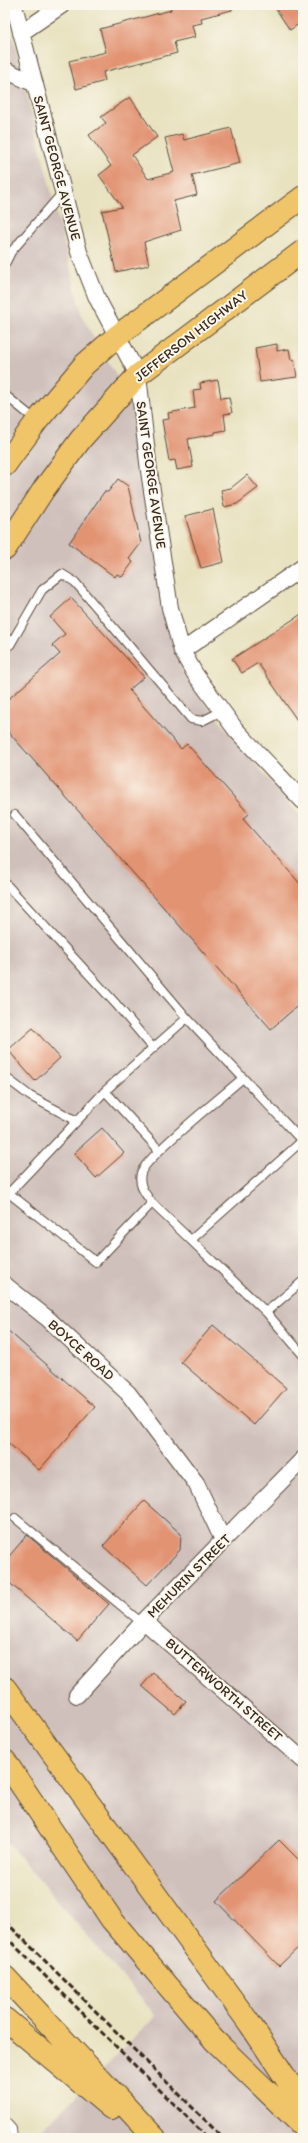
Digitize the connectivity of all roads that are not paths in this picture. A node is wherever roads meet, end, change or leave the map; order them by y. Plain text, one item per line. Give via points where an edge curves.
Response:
1 (14, 5) edge
2 (62, 5) edge
3 (21, 33) junction
4 (5, 70) edge
5 (35, 84) junction
6 (63, 192) junction
7 (303, 197) edge
8 (303, 251) edge
9 (5, 264) edge
10 (117, 336) junction
11 (138, 375) junction
12 (5, 395) edge
13 (37, 421) junction
14 (6, 463) edge
15 (5, 549) edge
16 (303, 567) edge
17 (5, 644) edge
18 (182, 651) junction
19 (222, 711) junction
20 (303, 801) edge
21 (15, 815) dead end
22 (5, 882) edge
23 (187, 1018) junction
24 (153, 1048) junction
25 (5, 1077) edge
26 (243, 1078) junction
27 (105, 1091) junction
28 (77, 1121) junction
29 (302, 1142) edge
30 (159, 1150) junction
31 (7, 1192) edge
32 (152, 1203) junction
33 (191, 1240) junction
34 (303, 1281) edge
35 (5, 1285) edge
36 (266, 1312) junction
37 (303, 1355) edge
38 (300, 1467) edge
39 (15, 1518) dead end
40 (223, 1540) junction
41 (143, 1622) junction
42 (5, 1688) edge
43 (77, 1695) dead end
44 (303, 1760) edge
45 (5, 1761) edge
46 (5, 1977) edge
47 (5, 2019) edge
48 (303, 2104) edge
49 (5, 2121) edge
50 (303, 2126) edge
51 (13, 2138) edge
52 (147, 2138) edge
53 (155, 2138) edge

1 - 3 street, SAINT GEORGE AVENUE
2 - 3 street
3 - 5 street, SAINT GEORGE AVENUE
4 - 5 street
5 - 6 street, SAINT GEORGE AVENUE
6 - 9 lane via 11,252
6 - 10 street, SAINT GEORGE AVENUE via 79,252 97,298
7 - 10 main road
8 - 11 main road, JEFFERSON HIGHWAY
10 - 11 street, SAINT GEORGE AVENUE
10 - 13 main road via 84,365
11 - 15 main road, JEFFERSON HIGHWAY via 81,439 44,489
11 - 18 street, SAINT GEORGE AVENUE via 148,471 170,608
12 - 13 lane
13 - 14 main road
16 - 18 street
17 - 19 lane via 10,645 42,590 62,574 75,582 191,719 202,721
18 - 19 street, SAINT GEORGE AVENUE
19 - 20 street, SAINT GEORGE AVENUE via 236,730
21 - 23 lane
22 - 24 lane
23 - 24 lane
23 - 26 lane
24 - 27 lane
25 - 28 lane via 30,1096
26 - 29 lane
26 - 30 lane
27 - 28 lane
27 - 30 lane
28 - 31 lane
29 - 33 lane
30 - 32 lane via 141,1172 140,1185
31 - 32 lane via 96,1262
32 - 33 lane
33 - 36 lane
34 - 36 lane
35 - 40 street, BOYCE ROAD via 46,1318 128,1393 196,1483
36 - 37 lane
38 - 40 street, MEHURIN STREET
39 - 41 lane
40 - 41 street, MEHURIN STREET
41 - 43 street, MEHURIN STREET
41 - 44 street, BUTTERWORTH STREET
42 - 48 main road via 250,2024
45 - 50 main road via 112,1920 214,2040
46 - 53 main road
47 - 52 main road
49 - 51 lane via 12,2129

